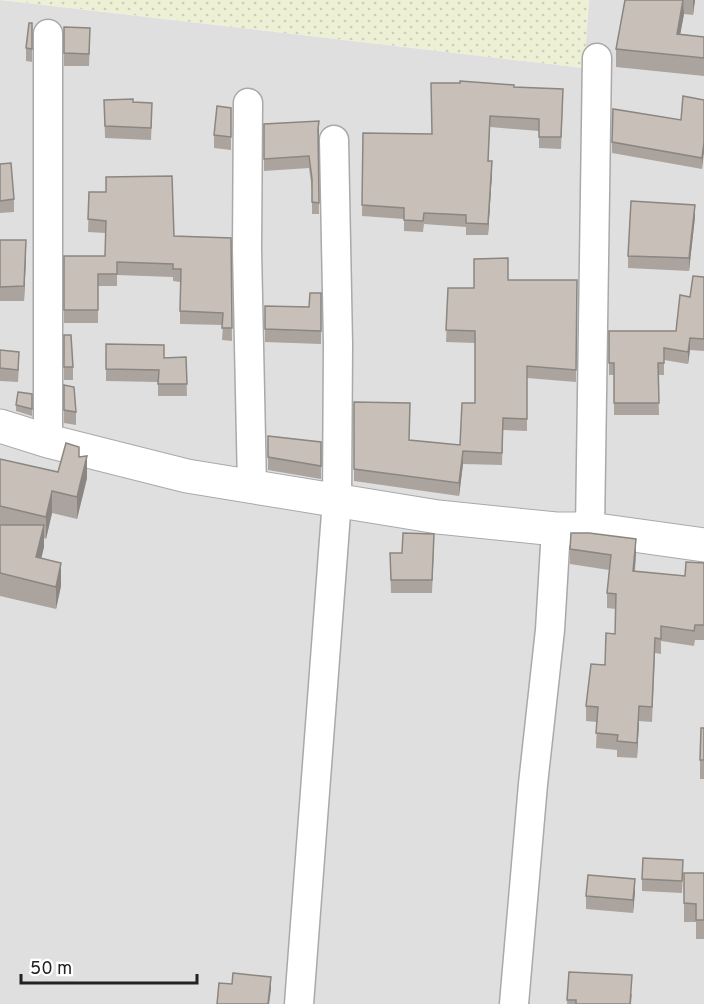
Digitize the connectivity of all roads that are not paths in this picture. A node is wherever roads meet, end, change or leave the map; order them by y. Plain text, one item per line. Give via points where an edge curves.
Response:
1 (48, 34) dead end
2 (597, 58) dead end
3 (248, 103) dead end
4 (334, 140) dead end
5 (0, 426) edge
6 (48, 441) junction
7 (252, 487) junction
8 (337, 500) junction
9 (556, 529) junction
10 (590, 529) junction
11 (704, 545) edge
12 (299, 1004) edge
13 (514, 1004) edge

1 - 6 street
2 - 10 street
3 - 7 street
4 - 8 street
5 - 6 street
6 - 7 street via 187,476
7 - 8 street
8 - 9 street via 438,517
8 - 12 street
9 - 10 street
9 - 13 street
10 - 11 street

